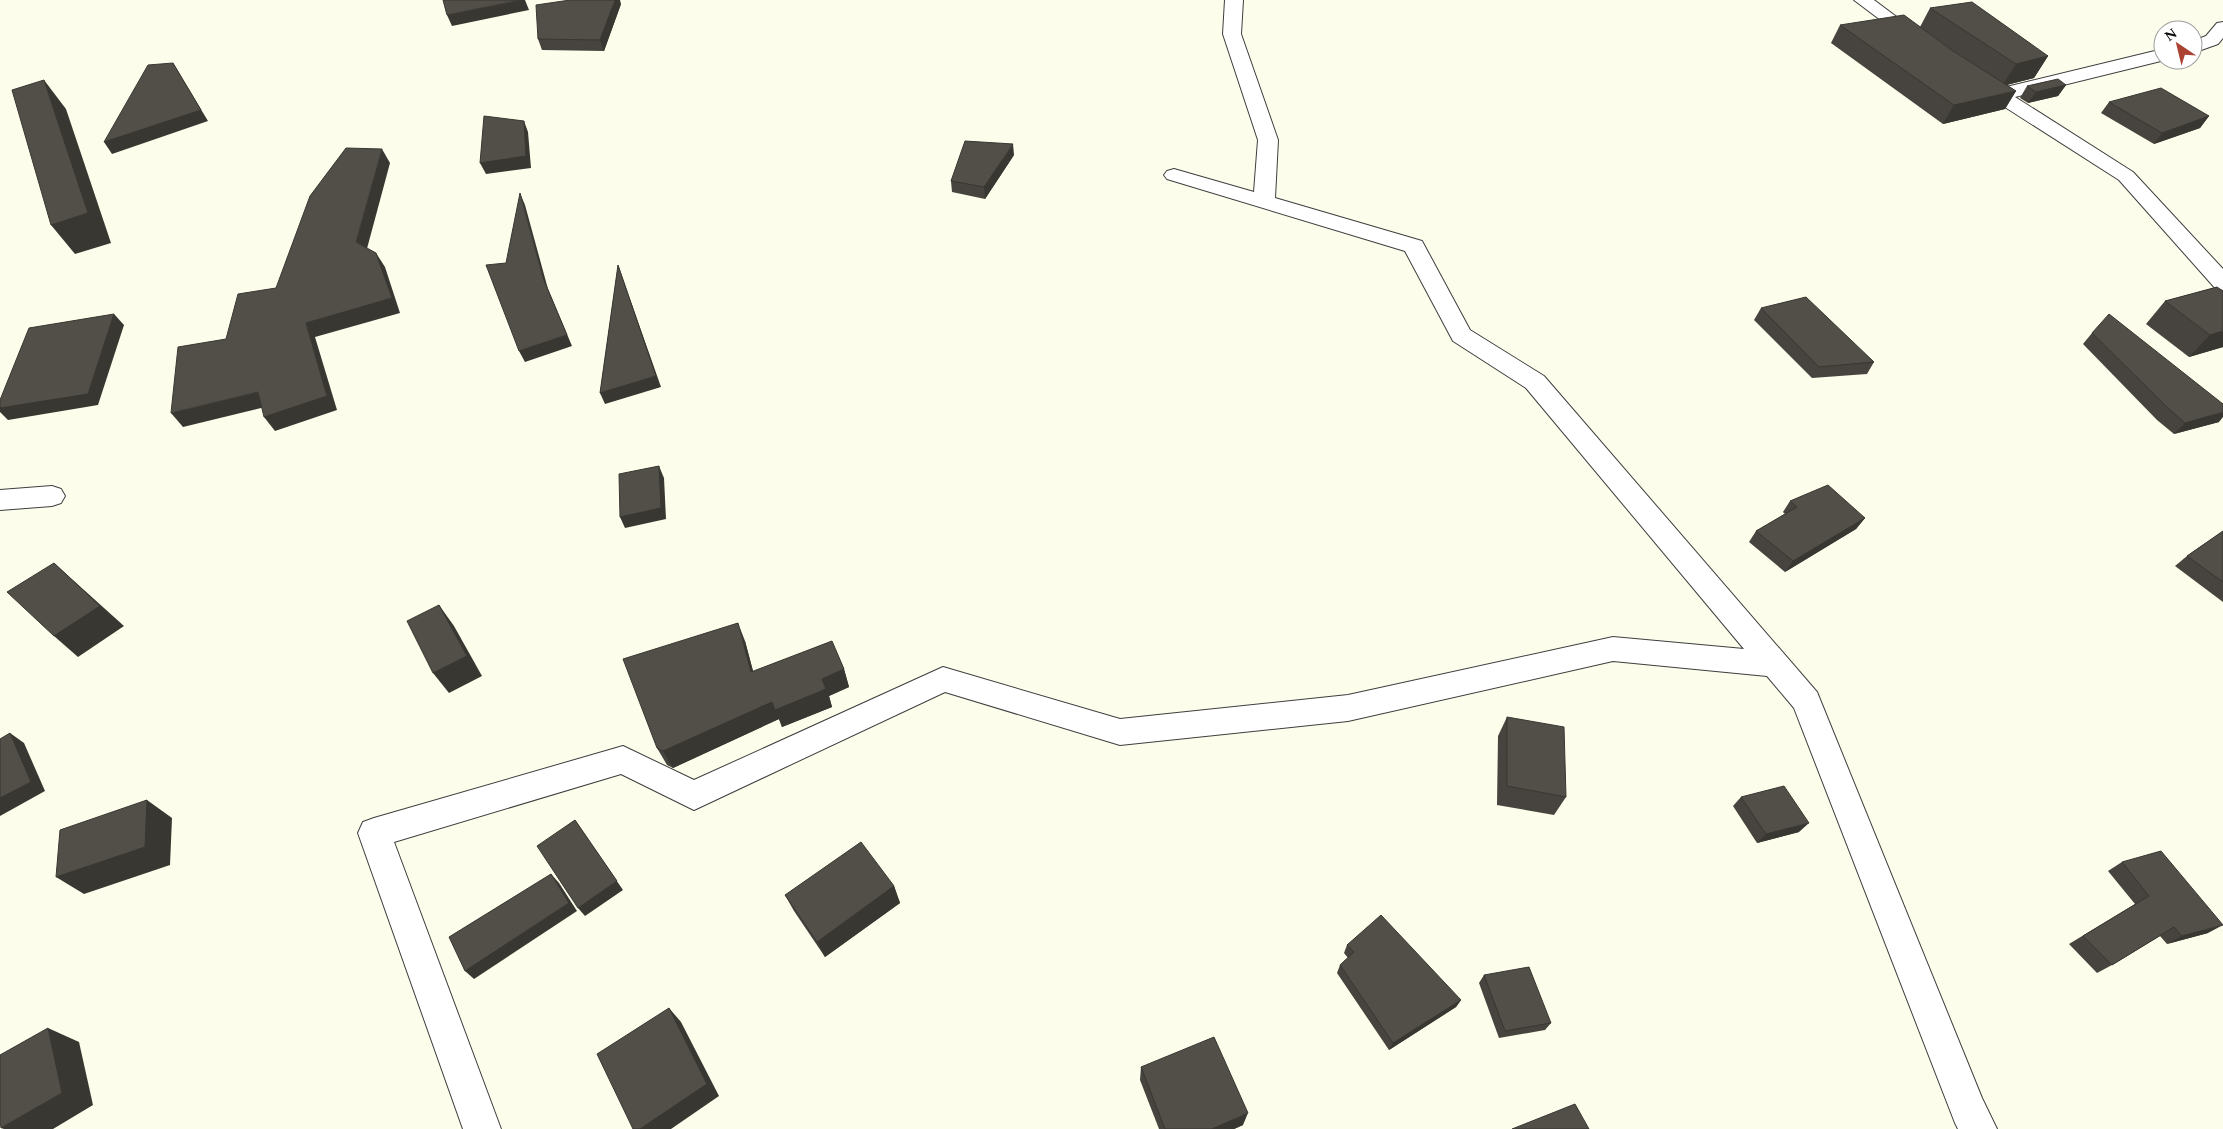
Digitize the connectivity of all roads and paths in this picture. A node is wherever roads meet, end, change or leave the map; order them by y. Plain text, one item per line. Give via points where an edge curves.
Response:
1 (1234, 0) edge
2 (1863, 0) edge
3 (2223, 27) edge
4 (2203, 44) edge
5 (1935, 53) edge
6 (2153, 57) edge
7 (1967, 75) edge
8 (1999, 95) junction
9 (1174, 175) dead end
10 (1264, 202) junction
11 (2223, 283) edge
12 (52, 496) dead end
13 (0, 500) edge
14 (1774, 664) junction
15 (482, 1129) edge
16 (1978, 1129) edge

1 - 10 street via 1232,34 1268,140
2 - 5 street
3 - 4 street via 2212,40
6 - 8 street
7 - 8 street
8 - 11 street via 2126,176
9 - 10 street
10 - 14 street via 1414,246 1461,335 1535,382
12 - 13 street
14 - 15 street via 1613,649 1348,708 1120,732 942,679 694,796 623,760 374,833
14 - 16 street via 1806,701

